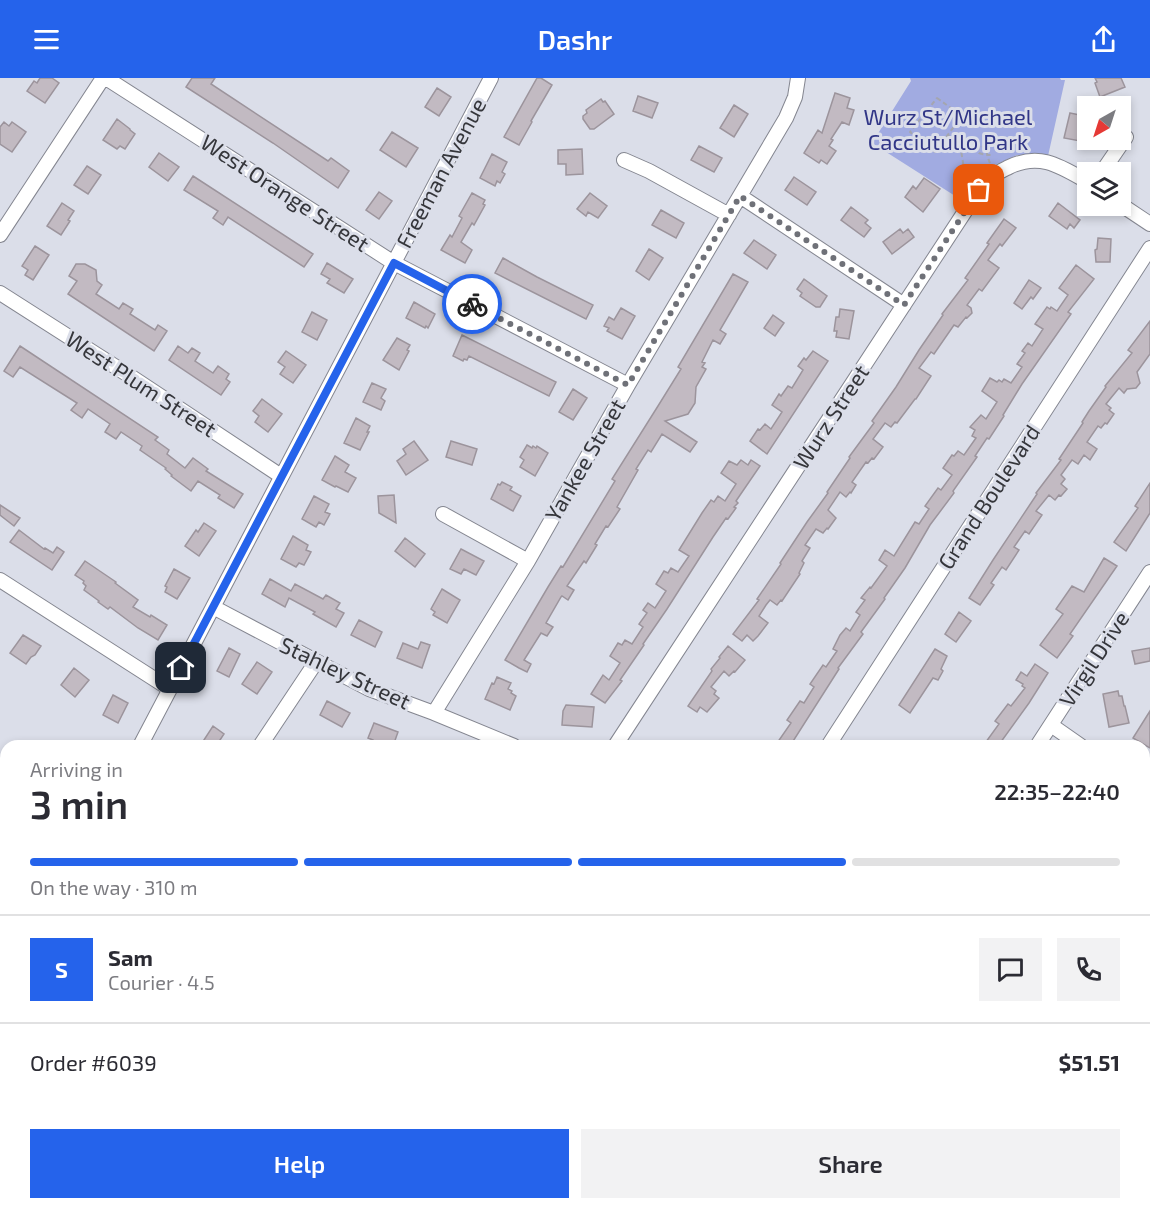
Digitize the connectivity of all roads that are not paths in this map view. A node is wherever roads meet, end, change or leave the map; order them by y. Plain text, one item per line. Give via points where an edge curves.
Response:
1 (105, 78) edge
2 (491, 78) edge
3 (798, 78) edge
4 (624, 160) dead end
5 (1077, 176) edge
6 (740, 196) junction
7 (1131, 211) edge
8 (729, 215) junction
9 (1150, 224) edge
10 (0, 235) edge
11 (1150, 249) edge
12 (394, 263) junction
13 (0, 293) edge
14 (904, 305) junction
15 (628, 385) junction
16 (281, 476) junction
17 (442, 514) dead end
18 (528, 561) junction
19 (1150, 572) edge
20 (0, 580) edge
21 (1137, 592) junction
22 (1150, 600) edge
23 (213, 607) junction
24 (316, 662) junction
25 (170, 689) junction
26 (434, 712) junction
27 (1051, 725) junction
28 (143, 740) edge
29 (264, 740) edge
30 (500, 740) edge
31 (619, 740) edge
32 (832, 740) edge
33 (1041, 740) edge
34 (1073, 740) edge

1 - 10 street
1 - 12 street, West Orange Street
2 - 12 street, Freeman Avenue
3 - 6 street, Yankee Street via 786,118
4 - 8 street
5 - 14 street, Wurz Street via 1036,160 1018,163 996,174 981,189
6 - 8 street, Yankee Street
6 - 14 street
7 - 9 street
8 - 15 street, Yankee Street
11 - 32 street, Grand Boulevard
12 - 15 street, West Orange Street
12 - 16 street, Freeman Avenue
13 - 16 street, West Plum Street
14 - 31 street, Wurz Street
15 - 18 street, Yankee Street
16 - 23 street, Freeman Avenue
17 - 18 street
18 - 26 street, Yankee Street
19 - 21 street, Virgil Drive
20 - 25 street
21 - 22 street
21 - 27 street, Virgil Drive
23 - 24 street, Stahley Street
23 - 25 street, Freeman Avenue
24 - 26 street, Stahley Street via 369,689
24 - 29 street
25 - 28 street, Freeman Avenue
26 - 30 street, Stahley Street
27 - 33 street, Virgil Drive
27 - 34 street

